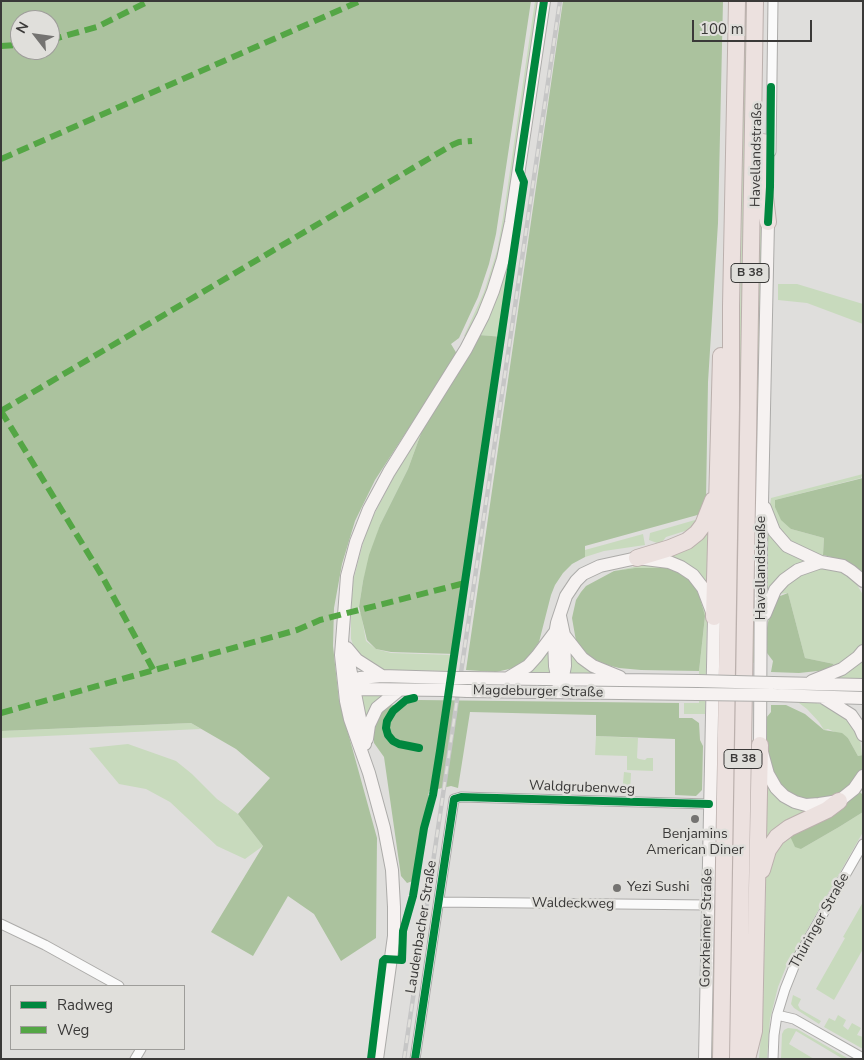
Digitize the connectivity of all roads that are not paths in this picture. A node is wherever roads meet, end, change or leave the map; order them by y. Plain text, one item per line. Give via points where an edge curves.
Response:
1 (544, 1) edge
2 (736, 1) edge
3 (755, 1) edge
4 (773, 1) edge
5 (753, 86) junction
6 (768, 222) junction
7 (731, 306) junction
8 (717, 491) junction
9 (762, 498) junction
10 (637, 558) junction
11 (821, 562) junction
12 (863, 581) edge
13 (714, 616) junction
14 (762, 626) junction
15 (560, 633) junction
16 (344, 644) junction
17 (863, 650) edge
18 (382, 676) junction
19 (508, 678) junction
20 (560, 679) junction
21 (627, 680) junction
22 (350, 683) junction
23 (804, 683) junction
24 (447, 684) junction
25 (468, 684) junction
26 (863, 685) edge
27 (697, 688) junction
28 (773, 689) junction
29 (399, 690) junction
30 (560, 692) junction
31 (822, 696) junction
32 (863, 698) edge
33 (863, 735) edge
34 (760, 745) junction
35 (366, 746) junction
36 (369, 773) junction
37 (858, 783) edge
38 (454, 799) joint
39 (839, 801) junction
40 (709, 804) junction
41 (863, 844) edge
42 (757, 884) junction
43 (439, 902) junction
44 (708, 905) junction
45 (1, 924) edge
46 (394, 936) junction
47 (117, 985) edge
48 (778, 1015) junction
49 (863, 1058) edge
50 (377, 1059) edge
51 (385, 1059) edge
52 (415, 1059) edge
53 (705, 1059) edge
54 (721, 1059) edge
55 (738, 1059) edge
56 (747, 1059) edge
57 (773, 1059) edge

1 - 16 main road via 503,259 483,316 466,349 369,509 347,576
2 - 7 highway, B 38
3 - 5 highway, B 38
4 - 6 street, Havellandstraße
5 - 6 highway via 762,116
5 - 55 highway, B 38
6 - 9 main road, Havellandstraße
7 - 8 highway via 722,336
7 - 54 highway, B 38
8 - 10 highway via 708,516 697,532 670,548
8 - 13 highway
9 - 11 main road via 772,527 781,541
9 - 14 main road, Havellandstraße
10 - 13 main road via 669,562 693,576 703,588
10 - 15 main road via 600,566 583,574 570,588 560,614
11 - 12 main road via 843,566
11 - 14 main road via 798,570 784,580 768,604
13 - 40 main road, Gorxheimer Straße
14 - 34 main road, Havellandstraße
15 - 19 main road via 528,666
15 - 20 main road via 565,666
15 - 21 main road via 593,666
16 - 18 main road via 357,660
16 - 22 main road via 341,655
17 - 23 main road via 842,669
18 - 22 main road, Magdeburger Straße via 360,678
18 - 24 main road, Magdeburger Straße
19 - 20 main road, Magdeburger Straße
19 - 25 main road, Magdeburger Straße
20 - 21 main road, Magdeburger Straße
20 - 30 main road
21 - 27 main road, Magdeburger Straße
22 - 29 main road, Magdeburger Straße via 361,689
22 - 35 main road
22 - 36 main road via 350,720
23 - 26 main road, Magdeburger Straße
23 - 28 main road, Magdeburger Straße
24 - 25 main road, Magdeburger Straße, bridge
24 - 29 main road, Magdeburger Straße
25 - 30 main road, Magdeburger Straße
27 - 28 main road, Magdeburger Straße, bridge
27 - 30 main road, Magdeburger Straße
28 - 31 main road, Magdeburger Straße
29 - 35 main road via 377,708 369,725
31 - 32 main road, Magdeburger Straße
31 - 33 main road via 851,715
34 - 39 main road, B 38 via 768,774 784,796 806,804
34 - 42 highway
35 - 36 main road
36 - 46 main road via 392,870
37 - 39 main road
38 - 40 street, Waldgrubenweg
38 - 43 street, Laudenbacher Straße
39 - 42 highway via 778,837 768,850
40 - 44 main road, Gorxheimer Straße
41 - 48 street, Thüringer Straße via 797,958
42 - 56 highway via 754,1031
43 - 44 street, Waldeckweg
43 - 52 street, Laudenbacher Straße
44 - 53 main road, Gorxheimer Straße
45 - 47 street
46 - 50 main road
46 - 51 main road via 398,960
48 - 49 street via 794,1019
48 - 57 street, Thüringer Straße

